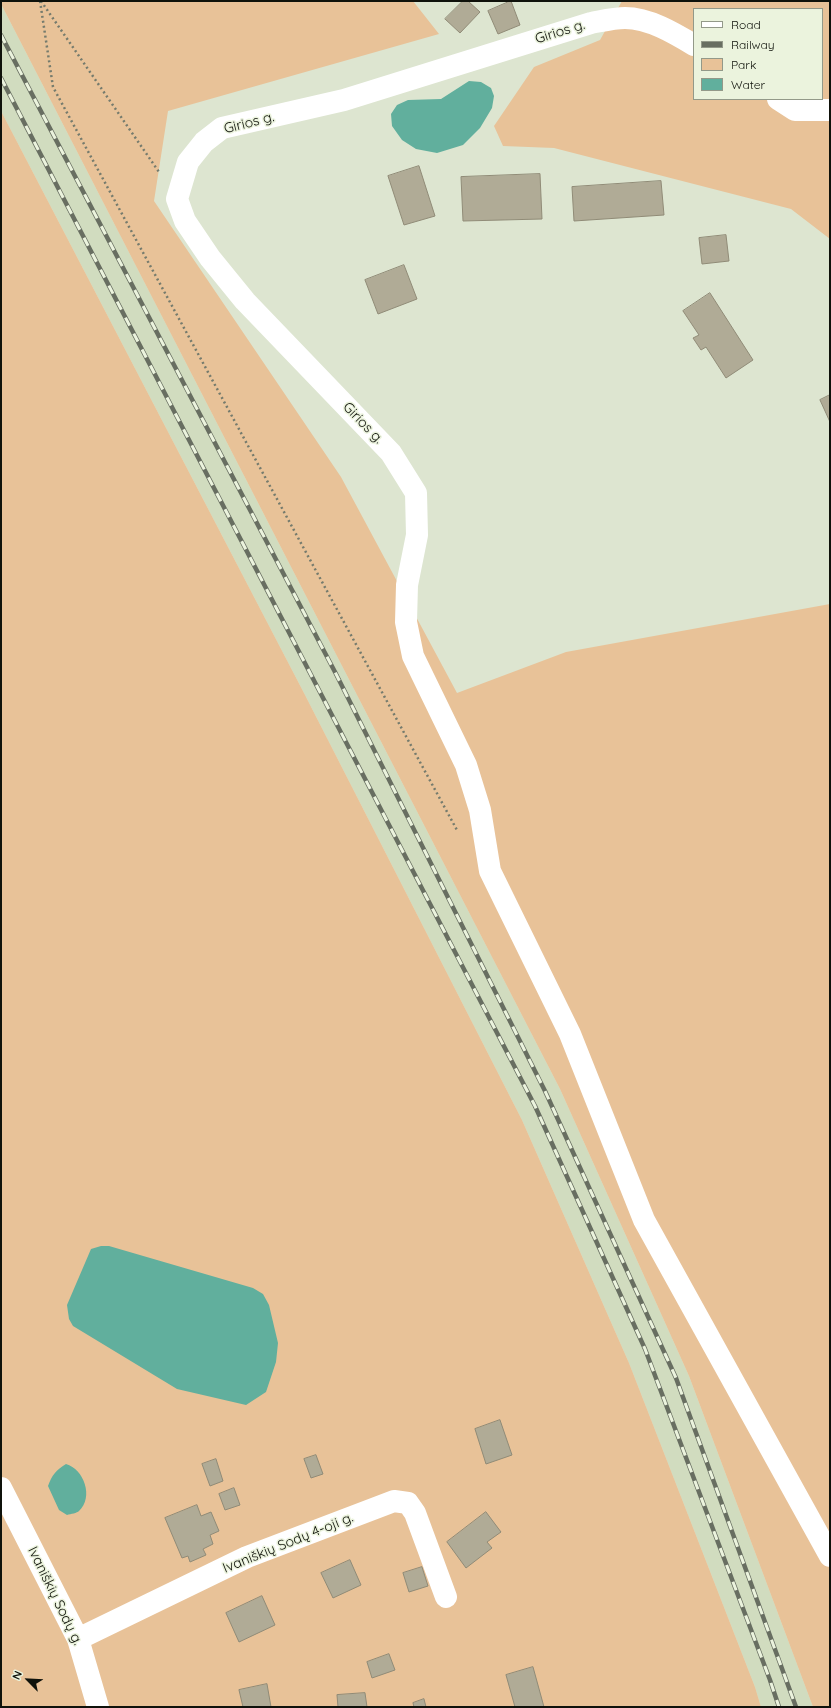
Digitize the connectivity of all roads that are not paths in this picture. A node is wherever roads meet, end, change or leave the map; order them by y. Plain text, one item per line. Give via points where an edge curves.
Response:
1 (693, 44) edge
2 (780, 100) edge
3 (830, 110) edge
4 (1, 1488) edge
5 (830, 1556) edge
6 (446, 1597) dead end
7 (78, 1639) junction
8 (98, 1707) edge

1 - 5 street, Girios g. via 649,22 625,18 591,23 344,100 222,128 204,142 188,162 177,199 185,221 215,265 391,453 416,492 417,535 407,593 406,622 413,656 466,765 480,810 490,871 570,1034 644,1220
2 - 3 street via 795,110
4 - 7 street, Ivaniškių Sodų g.
6 - 7 street, Ivaniškių Sodų 4-oji g. via 415,1513 408,1503 394,1501 247,1557
7 - 8 street, Ivaniškių Sodų g.

